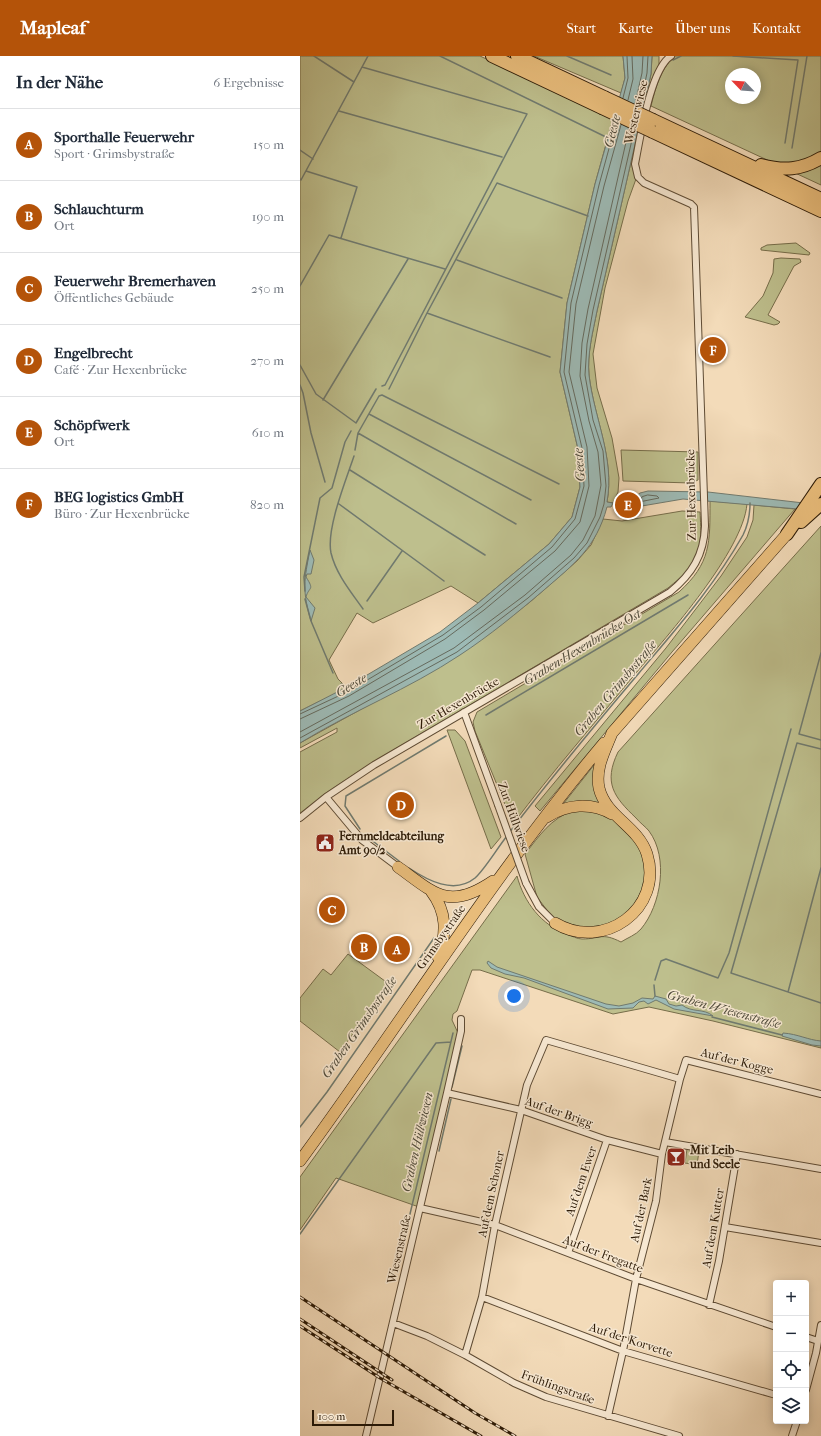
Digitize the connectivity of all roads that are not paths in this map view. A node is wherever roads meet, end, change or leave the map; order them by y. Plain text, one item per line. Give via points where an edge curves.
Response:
1 (492, 56) edge
2 (517, 56) edge
3 (671, 56) edge
4 (603, 102) junction
5 (653, 126) junction
6 (821, 158) edge
7 (739, 159) junction
8 (638, 178) joint
9 (821, 199) edge
10 (821, 211) edge
11 (821, 484) edge
12 (818, 499) edge
13 (787, 534) joint
14 (464, 712) junction
15 (612, 733) junction
16 (326, 797) junction
17 (616, 816) junction
18 (300, 818) edge
19 (541, 821) junction
20 (398, 867) joint
21 (500, 876) junction
22 (430, 891) junction
23 (555, 923) joint
24 (432, 973) junction
25 (460, 1019) dead end
26 (680, 1079) junction
27 (447, 1093) junction
28 (821, 1094) edge
29 (521, 1110) junction
30 (607, 1140) junction
31 (665, 1142) junction
32 (662, 1154) junction
33 (737, 1154) junction
34 (300, 1161) edge
35 (821, 1169) edge
36 (420, 1208) junction
37 (495, 1225) junction
38 (725, 1227) junction
39 (821, 1243) edge
40 (568, 1253) junction
41 (636, 1279) junction
42 (482, 1297) junction
43 (709, 1305) junction
44 (393, 1323) junction
45 (821, 1325) edge
46 (773, 1326) edge
47 (809, 1338) edge
48 (818, 1341) junction
49 (623, 1351) junction
50 (465, 1355) junction
51 (806, 1388) edge
52 (773, 1394) edge
53 (608, 1416) junction
54 (796, 1424) edge
55 (366, 1436) edge
56 (679, 1436) edge
57 (792, 1436) edge

1 - 4 highway
2 - 4 highway
3 - 8 street, Westerwiese via 656,75 635,164
4 - 5 highway, bridge
5 - 7 highway
5 - 10 highway
6 - 7 highway via 805,167 789,170
7 - 9 highway
8 - 14 street, Zur Hexenbrücke via 694,207 705,505 702,551 690,572 670,592
11 - 12 highway
12 - 13 highway
13 - 15 highway, Grimsbystraße
14 - 16 street, Zur Hexenbrücke via 374,765
14 - 23 street, Zur Hüllwiese, bridge via 526,884 539,907
15 - 17 highway via 600,761 598,778 605,803
15 - 19 highway, Grimsbystraße
16 - 18 street, Zur Hexenbrücke
16 - 20 street via 362,840
17 - 19 highway via 600,808 578,806 556,811
17 - 23 highway via 637,835 647,854 648,883 641,903 627,919 601,932 579,932
19 - 21 highway, Grimsbystraße
20 - 22 highway
21 - 22 highway via 479,891 466,896 451,897
21 - 24 highway, Grimsbystraße
22 - 24 highway via 439,903 445,924 443,943
24 - 34 highway, Grimsbystraße
25 - 27 street, Wiesenstraße via 461,1031
26 - 28 street, Auf der Kogge via 686,1060
26 - 29 street, Auf dem Schoner via 546,1040 527,1085
26 - 31 street, Auf der Bark
27 - 29 street, Auf der Brigg
27 - 36 street, Wiesenstraße
29 - 30 street, Auf der Brigg
29 - 37 street, Auf dem Schoner
30 - 32 street, Auf der Brigg
30 - 40 street, Auf dem Ewer
31 - 32 street, Auf der Bark
31 - 33 street
32 - 41 street, Auf der Bark via 656,1201
33 - 35 street
33 - 38 street, Auf dem Kutter
36 - 37 street, Auf der Fregatte
36 - 44 street, Wiesenstraße
37 - 40 street, Auf der Fregatte
37 - 42 street, Auf dem Schoner
38 - 39 street
38 - 43 street, Auf dem Kutter
40 - 41 street, Auf der Fregatte
41 - 43 street, Auf der Fregatte
41 - 49 street, Auf der Bark
42 - 49 street, Auf der Korvette
42 - 50 street, Auf dem Schoner
43 - 46 street, Auf der Fregatte
44 - 50 street, Frühlingstraße
44 - 55 street, Wiesenstraße
45 - 48 street
47 - 48 street
48 - 51 street
49 - 52 street, Auf der Korvette
49 - 53 street, Auf der Bark
50 - 53 street, Frühlingstraße via 514,1383 546,1397
53 - 56 street, Frühlingstraße
54 - 57 street

